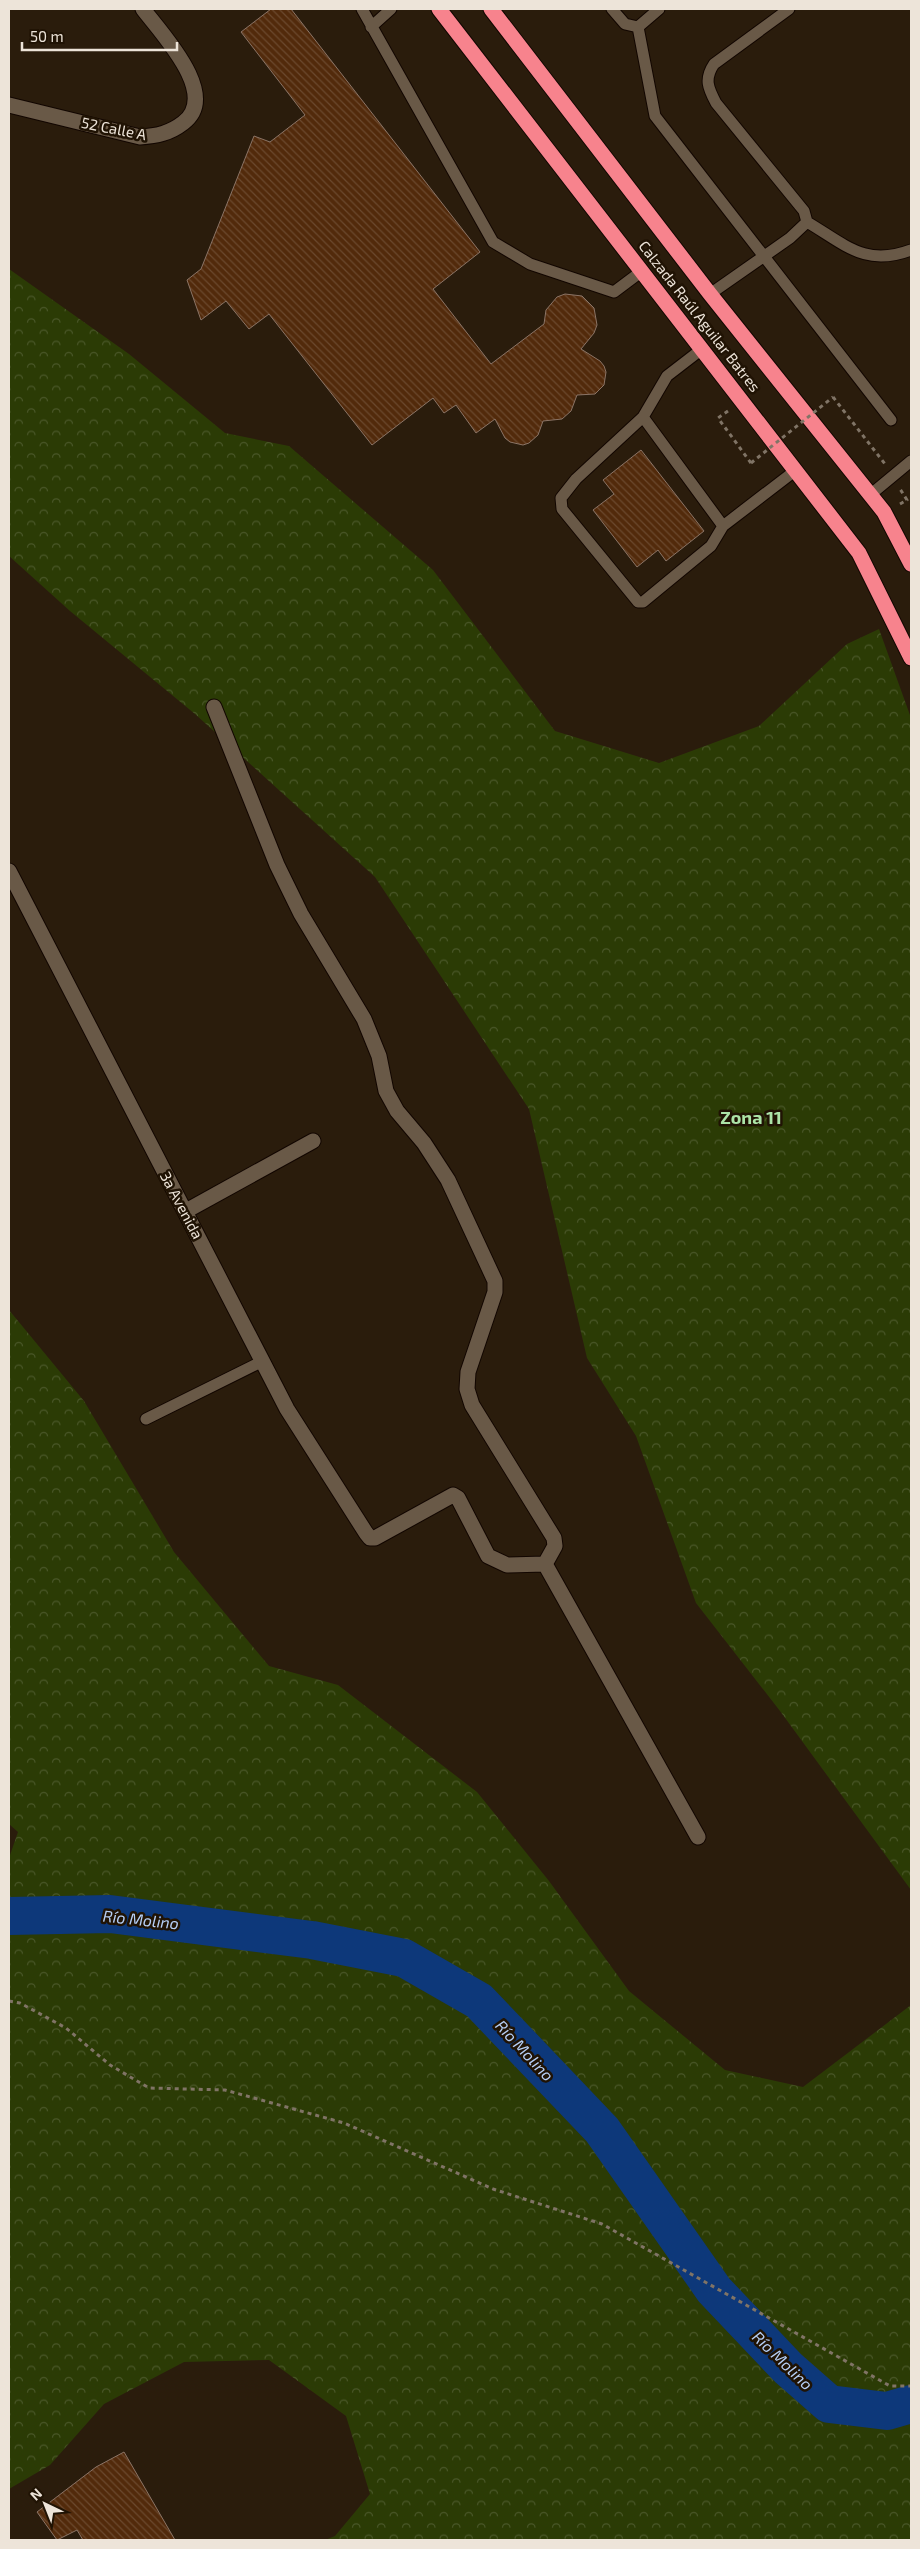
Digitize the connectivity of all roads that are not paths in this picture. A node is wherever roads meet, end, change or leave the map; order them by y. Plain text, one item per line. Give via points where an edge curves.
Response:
1 (143, 9) edge
2 (362, 9) edge
3 (391, 9) edge
4 (439, 9) edge
5 (491, 9) edge
6 (612, 9) edge
7 (659, 9) edge
8 (789, 9) edge
9 (371, 27) junction
10 (638, 27) junction
11 (9, 105) edge
12 (807, 222) junction
13 (911, 250) edge
14 (764, 257) junction
15 (642, 270) junction
16 (710, 294) junction
17 (702, 349) junction
18 (643, 417) junction
19 (891, 420) dead end
20 (911, 461) edge
21 (796, 470) junction
22 (870, 495) junction
23 (723, 526) junction
24 (911, 564) edge
25 (911, 658) edge
26 (214, 707) dead end
27 (9, 871) edge
28 (313, 1141) dead end
29 (186, 1211) junction
30 (263, 1361) junction
31 (146, 1419) dead end
32 (545, 1564) junction
33 (698, 1837) dead end

1 - 11 street, 52 Calle A via 185,64 194,85 195,103 190,118 158,136 140,137
2 - 9 lane
3 - 9 lane
4 - 15 highway, Calzada Raúl Aguilar Batres
5 - 16 highway, Calzada Raúl Aguilar Batres
6 - 10 lane via 625,24
7 - 10 lane
8 - 12 lane via 714,64 708,73 707,86 716,102 804,211
9 - 15 lane via 493,242 530,264 614,292
10 - 14 lane via 655,116
12 - 13 lane via 864,255 892,257
12 - 14 lane
14 - 16 lane
14 - 19 lane
15 - 17 highway, Calzada Raúl Aguilar Batres
16 - 22 highway, Calzada Raúl Aguilar Batres
17 - 18 lane via 667,376
17 - 21 highway, Calzada Raúl Aguilar Batres
18 - 23 lane
18 - 23 lane via 576,479 561,498 562,509 638,602 643,602 711,546
20 - 22 lane
21 - 23 lane
21 - 25 highway, Calzada Raúl Aguilar Batres via 859,553
22 - 24 highway, Calzada Raúl Aguilar Batres via 884,512
26 - 32 street via 276,865 301,914 364,1018 386,1091 397,1112 424,1143 448,1180 495,1280 495,1292 468,1372 467,1390 472,1405 554,1538 555,1546
27 - 29 street, 3a Avenida
28 - 29 street
29 - 30 street, 3a Avenida
30 - 31 lane
30 - 32 street, 3a Avenida via 287,1409 370,1538 376,1538 453,1495 458,1498 488,1556 507,1565
32 - 33 street

